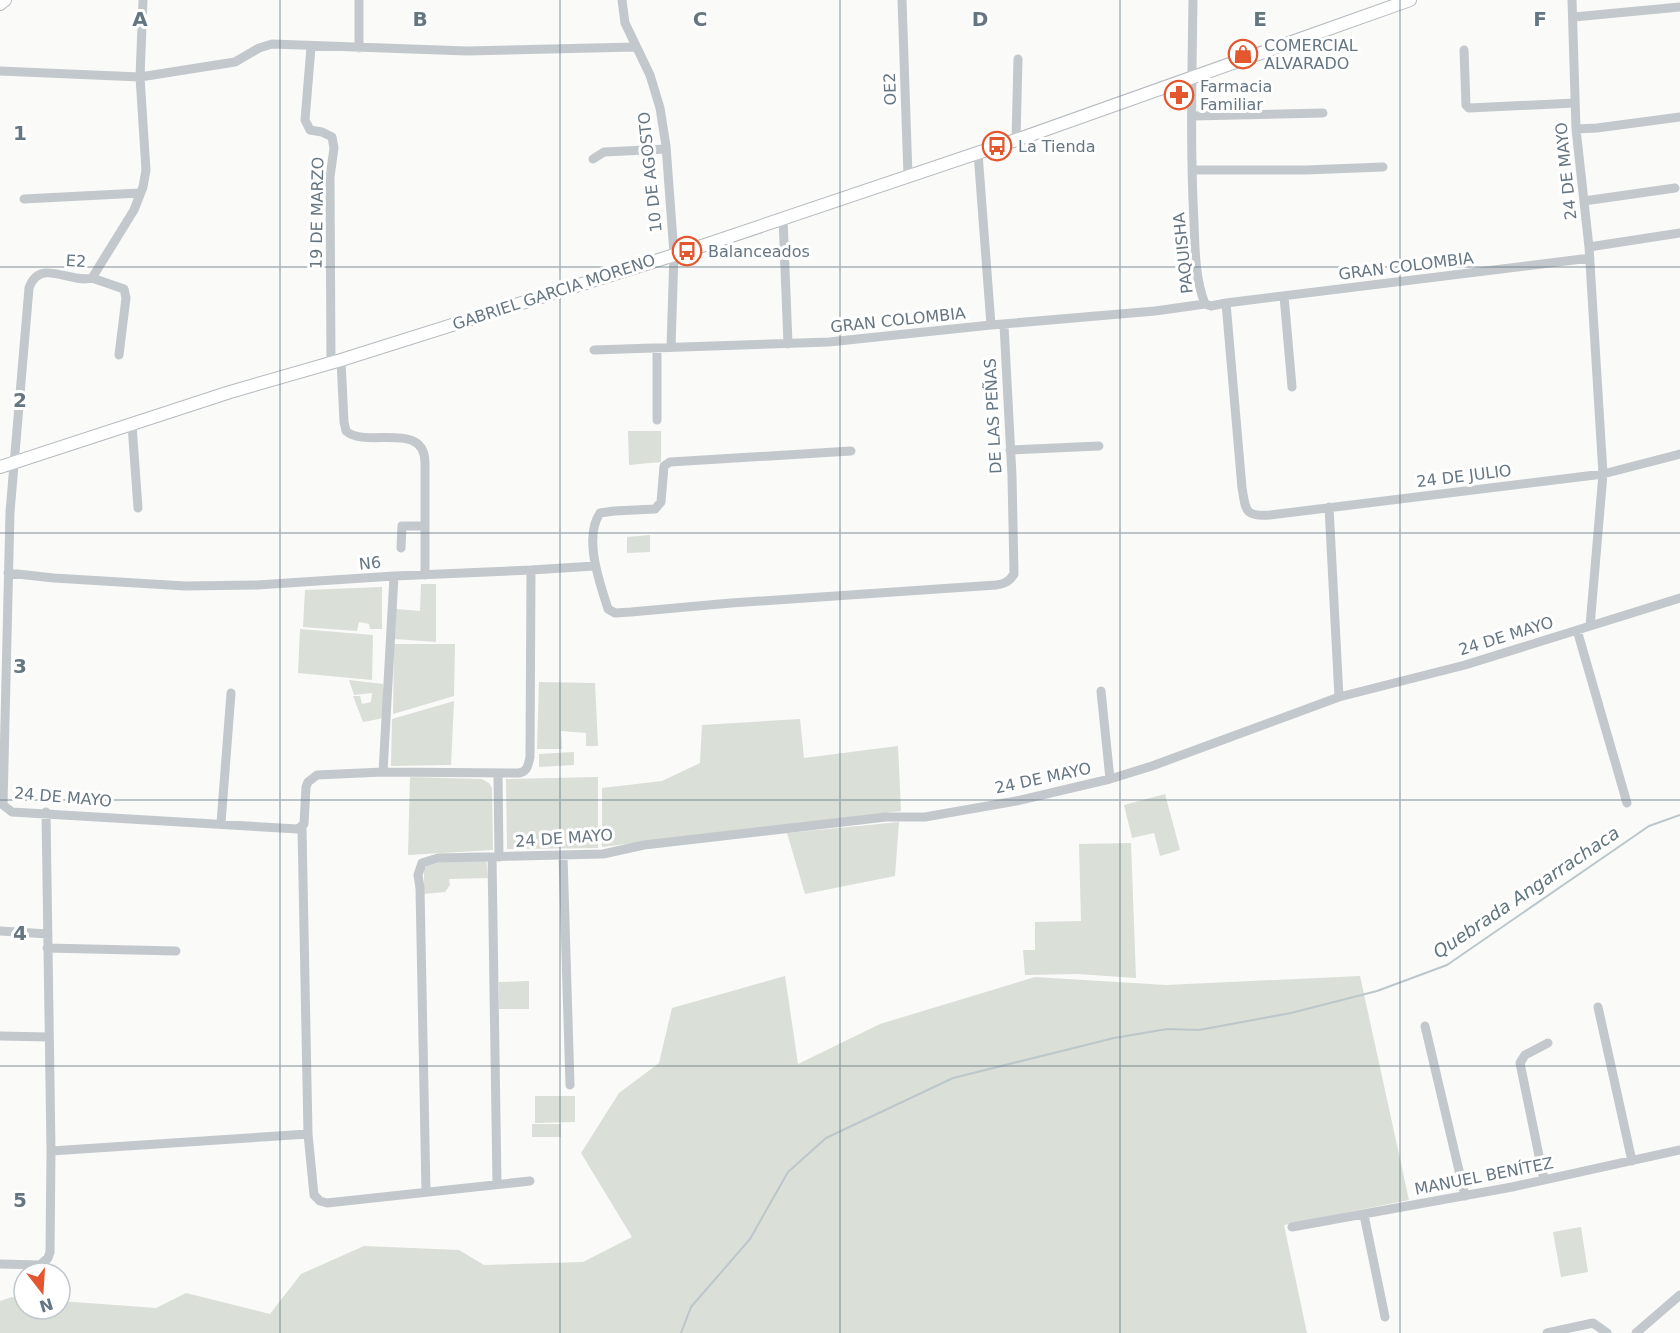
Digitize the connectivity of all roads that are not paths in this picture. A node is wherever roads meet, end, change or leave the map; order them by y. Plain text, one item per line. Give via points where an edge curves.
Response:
1 (5, 0) edge
2 (143, 0) edge
3 (359, 0) edge
4 (622, 0) edge
5 (902, 0) edge
6 (1193, 0) edge
7 (1410, 0) edge
8 (1572, 0) edge
9 (0, 4) edge
10 (1680, 8) edge
11 (1574, 17) junction
12 (311, 47) junction
13 (635, 47) junction
14 (359, 48) junction
15 (1464, 50) dead end
16 (1018, 59) dead end
17 (0, 71) edge
18 (140, 77) junction
19 (1192, 77) junction
20 (1575, 103) junction
21 (1323, 113) dead end
22 (1192, 116) junction
23 (1680, 117) edge
24 (1576, 129) junction
25 (1016, 140) junction
26 (666, 149) junction
27 (978, 153) junction
28 (593, 159) dead end
29 (1383, 167) dead end
30 (1192, 170) junction
31 (908, 176) junction
32 (1675, 188) dead end
33 (140, 193) junction
34 (24, 199) dead end
35 (1584, 201) junction
36 (783, 218) junction
37 (1680, 233) edge
38 (1589, 247) junction
39 (674, 254) junction
40 (1590, 258) junction
41 (92, 278) junction
42 (1284, 296) junction
43 (1226, 303) junction
44 (1205, 304) junction
45 (991, 325) junction
46 (1004, 325) junction
47 (788, 344) junction
48 (671, 347) junction
49 (657, 348) junction
50 (594, 350) dead end
51 (119, 355) dead end
52 (336, 361) junction
53 (1292, 387) dead end
54 (657, 420) dead end
55 (132, 425) junction
56 (1099, 446) dead end
57 (1010, 450) junction
58 (851, 451) dead end
59 (1680, 454) edge
60 (13, 463) junction
61 (0, 467) edge
62 (1603, 474) junction
63 (1329, 507) junction
64 (138, 508) dead end
65 (425, 526) junction
66 (401, 548) dead end
67 (595, 566) junction
68 (531, 570) junction
69 (8, 573) junction
70 (425, 575) junction
71 (394, 576) junction
72 (4, 587) edge
73 (1680, 598) edge
74 (1590, 626) junction
75 (1576, 630) junction
76 (1101, 690) dead end
77 (231, 693) dead end
78 (1340, 697) junction
79 (383, 772) junction
80 (498, 774) junction
81 (1110, 779) junction
82 (1627, 803) dead end
83 (46, 812) junction
84 (221, 824) junction
85 (302, 828) junction
86 (563, 856) junction
87 (491, 857) junction
88 (0, 932) edge
89 (48, 934) junction
90 (47, 948) junction
91 (176, 951) dead end
92 (1598, 1007) dead end
93 (1425, 1026) dead end
94 (0, 1036) edge
95 (49, 1037) junction
96 (1548, 1042) dead end
97 (570, 1085) dead end
98 (308, 1134) junction
99 (1680, 1150) edge
100 (51, 1151) junction
101 (1632, 1161) junction
102 (1544, 1180) junction
103 (530, 1181) dead end
104 (497, 1184) junction
105 (426, 1192) junction
106 (1466, 1196) junction
107 (1364, 1215) junction
108 (1292, 1227) dead end
109 (0, 1264) edge
110 (1680, 1295) edge
111 (1385, 1317) dead end
112 (1546, 1333) edge
113 (1607, 1333) edge
114 (1636, 1333) edge

1 - 9 street
2 - 18 street, E2
3 - 14 street
4 - 13 street, 10 DE AGOSTO
5 - 31 street, OE2
6 - 19 street, PAQUISHA
7 - 19 street, GABRIEL GARCIA MORENO
8 - 11 street, 24 DE MAYO
10 - 11 street
11 - 20 street, 24 DE MAYO
12 - 14 street
12 - 18 street via 272,45 235,63
12 - 52 street, 19 DE MARZO via 305,120 310,130 332,137 334,148 330,177
13 - 14 street via 467,51
13 - 26 street, 10 DE AGOSTO via 650,75
15 - 20 street via 1469,108
16 - 25 street
17 - 18 street
18 - 33 street, E2 via 146,170
19 - 22 street, PAQUISHA
19 - 25 street, GABRIEL GARCIA MORENO
20 - 24 street, 24 DE MAYO
21 - 22 street
22 - 30 street, PAQUISHA
23 - 24 street
24 - 35 street, 24 DE MAYO
25 - 27 street, GABRIEL GARCIA MORENO
26 - 28 street via 604,153
26 - 39 street, 10 DE AGOSTO
27 - 31 street, GABRIEL GARCIA MORENO
27 - 45 street
29 - 30 street
30 - 44 street, PAQUISHA via 1196,256
31 - 36 street, GABRIEL GARCIA MORENO
32 - 35 street
33 - 34 street
33 - 41 street, E2 via 134,210
35 - 38 street, 24 DE MAYO
36 - 39 street, GABRIEL GARCIA MORENO
36 - 47 street
37 - 38 street
38 - 40 street, 24 DE MAYO
39 - 48 street, 10 DE AGOSTO
39 - 52 street, GABRIEL GARCIA MORENO
40 - 42 street, GRAN COLOMBIA
40 - 62 street, 24 DE MAYO
41 - 51 street via 124,289
41 - 60 street, E2 via 44,273 32,280
42 - 43 street, GRAN COLOMBIA
42 - 53 street
43 - 44 street, PAQUISHA
43 - 63 street, 24 DE JULIO via 1246,507 1253,516
44 - 46 street, GRAN COLOMBIA
45 - 46 street, GRAN COLOMBIA
45 - 47 street, GRAN COLOMBIA
46 - 57 street, DE LAS PEÑAS
47 - 48 street, GRAN COLOMBIA
48 - 49 street, GRAN COLOMBIA
49 - 50 street, GRAN COLOMBIA
49 - 54 street
52 - 55 street, GABRIEL GARCIA MORENO
52 - 65 street, 19 DE MARZO via 346,432 354,437 401,437 423,450
55 - 60 street, GABRIEL GARCIA MORENO
55 - 64 street
56 - 57 street
57 - 67 street, DE LAS PEÑAS via 1014,574 1005,584 615,613 608,609
58 - 67 street, DE LAS PEÑAS via 670,462 662,471 661,502 656,509 600,513 593,539
59 - 62 street, 24 DE JULIO
60 - 61 street, GABRIEL GARCIA MORENO
60 - 69 street, 24 DE MAYO
62 - 63 street, 24 DE JULIO
62 - 74 street, 24 DE MAYO
63 - 78 street
65 - 66 street via 402,526
65 - 70 street, 19 DE MARZO
67 - 68 street, N6
68 - 70 street, N6
68 - 80 street via 530,757 524,771
69 - 71 street, N6 via 185,586
69 - 72 street, 24 DE MAYO
70 - 71 street, N6
71 - 79 street
72 - 83 street, 24 DE MAYO via 7,696 2,802 12,812
73 - 74 street, 24 DE MAYO
74 - 75 street, 24 DE MAYO
75 - 78 street, 24 DE MAYO via 1465,665
75 - 82 street
76 - 81 street
77 - 84 street
78 - 81 street, 24 DE MAYO
79 - 80 street
79 - 85 street via 312,778 306,787
80 - 87 street
81 - 86 street, 24 DE MAYO via 925,817 886,817
83 - 84 street, 24 DE MAYO
83 - 89 street
84 - 85 street, 24 DE MAYO
85 - 98 street
86 - 87 street, 24 DE MAYO
86 - 97 street
87 - 104 street
87 - 105 street, 24 DE MAYO via 432,859 422,862 418,876
88 - 89 street
89 - 90 street
90 - 91 street
90 - 95 street
92 - 101 street
93 - 106 street
94 - 95 street
95 - 100 street
96 - 102 street via 1525,1055 1520,1063
98 - 100 street
98 - 105 street via 314,1195 320,1201
99 - 101 street, MANUEL BENÍTEZ
100 - 109 street via 48,1258 40,1266
101 - 102 street, MANUEL BENÍTEZ
102 - 106 street, MANUEL BENÍTEZ
103 - 104 street
104 - 105 street
106 - 107 street, MANUEL BENÍTEZ
107 - 108 street, MANUEL BENÍTEZ
107 - 111 street
110 - 114 street
112 - 113 street via 1593,1323

